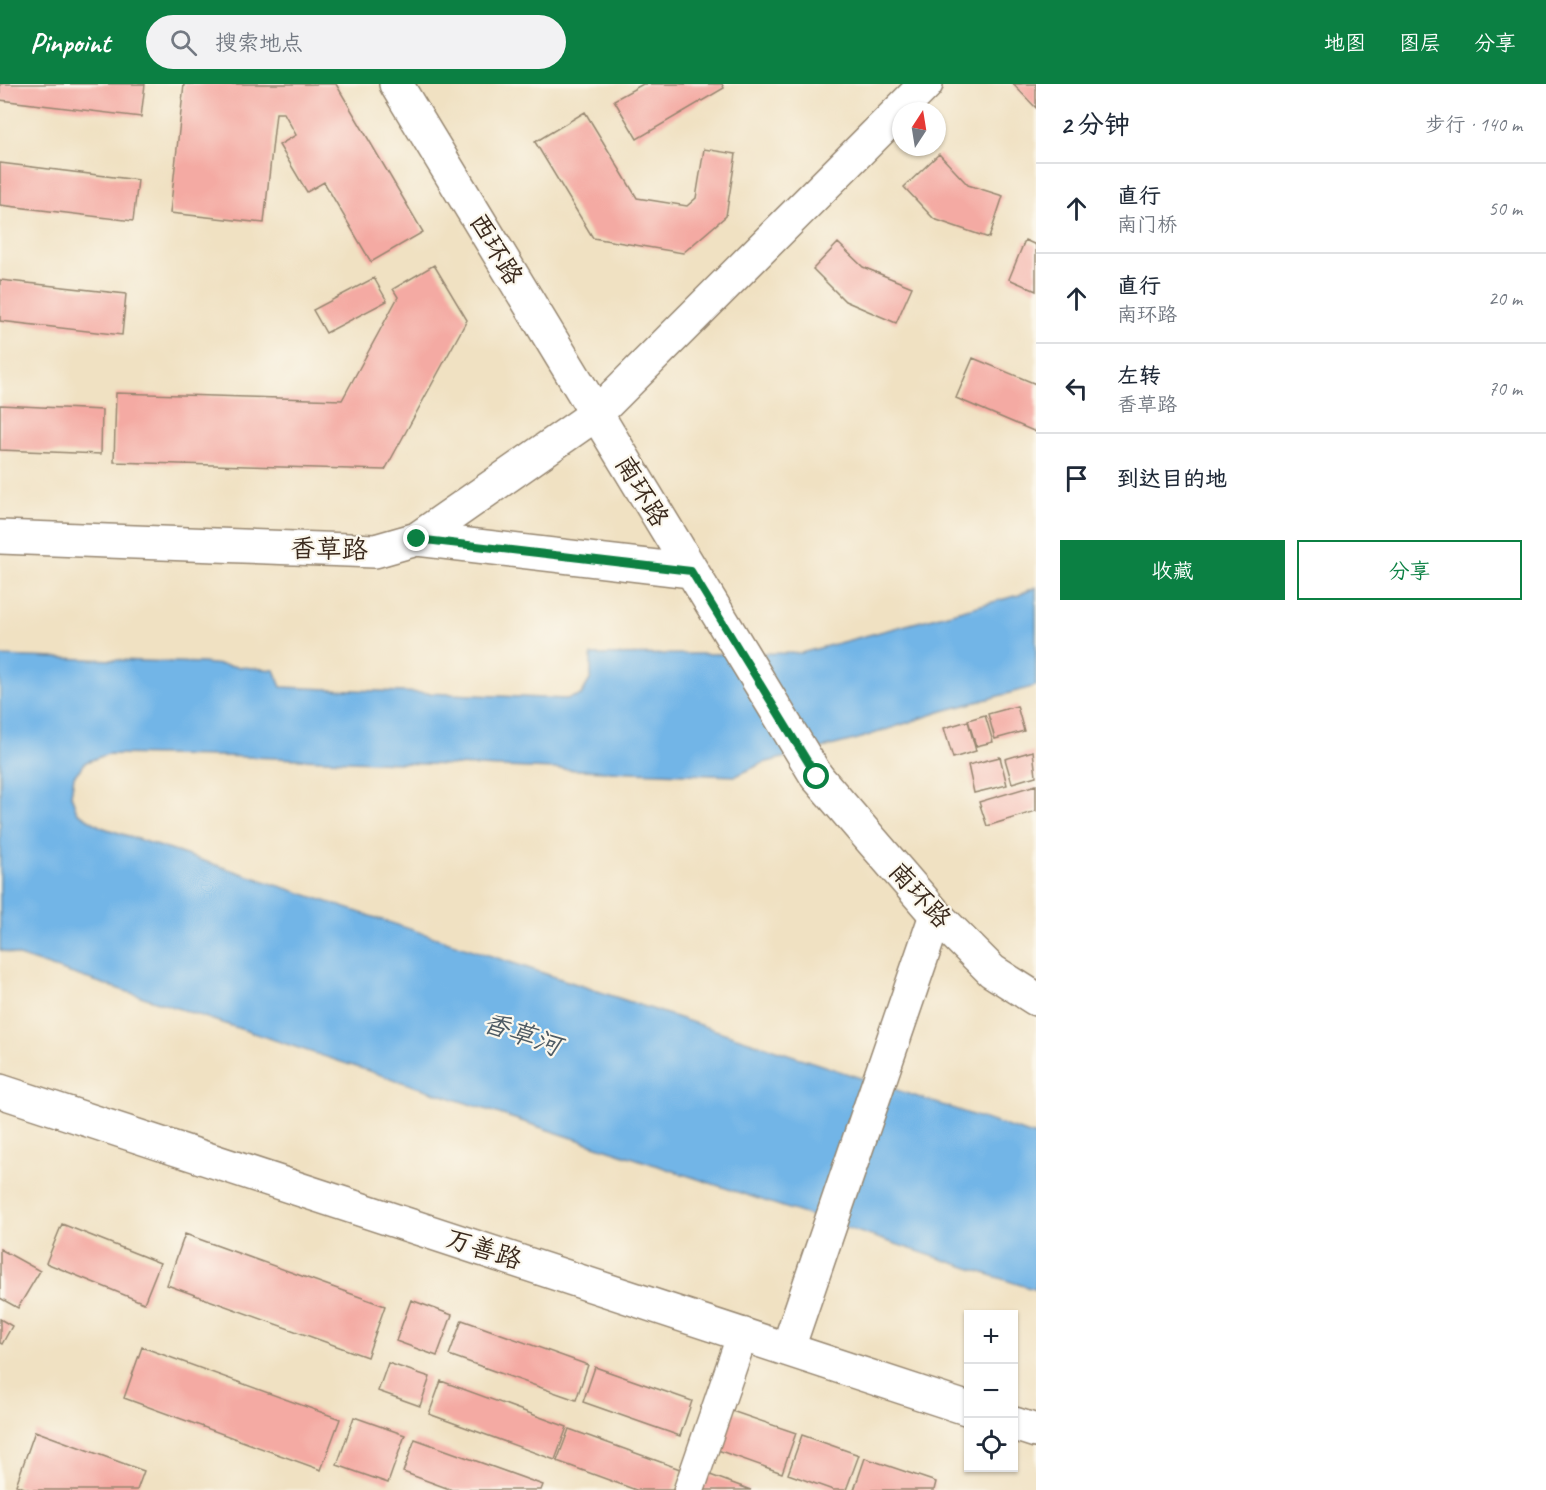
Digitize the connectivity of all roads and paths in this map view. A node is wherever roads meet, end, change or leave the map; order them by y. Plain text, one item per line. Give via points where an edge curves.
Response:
1 (396, 84) edge
2 (926, 84) edge
3 (596, 414) junction
4 (0, 537) edge
5 (417, 539) junction
6 (691, 571) junction
7 (936, 915) junction
8 (1036, 999) edge
9 (0, 1091) edge
10 (743, 1333) junction
11 (788, 1348) junction
12 (964, 1407) edge
13 (1018, 1425) edge
14 (1036, 1431) edge
15 (689, 1490) edge

1 - 3 street, 西环路
2 - 3 street
3 - 5 street
3 - 6 street, 南环路
4 - 5 street, 香草路 via 375,551
5 - 6 street, 香草路
6 - 7 street, 南环路 via 817,777
7 - 8 street, 南环路 via 992,971
7 - 11 street
9 - 10 street, 万善路
10 - 11 street, 万善路
10 - 15 street
11 - 12 street, 万善路
13 - 14 street

